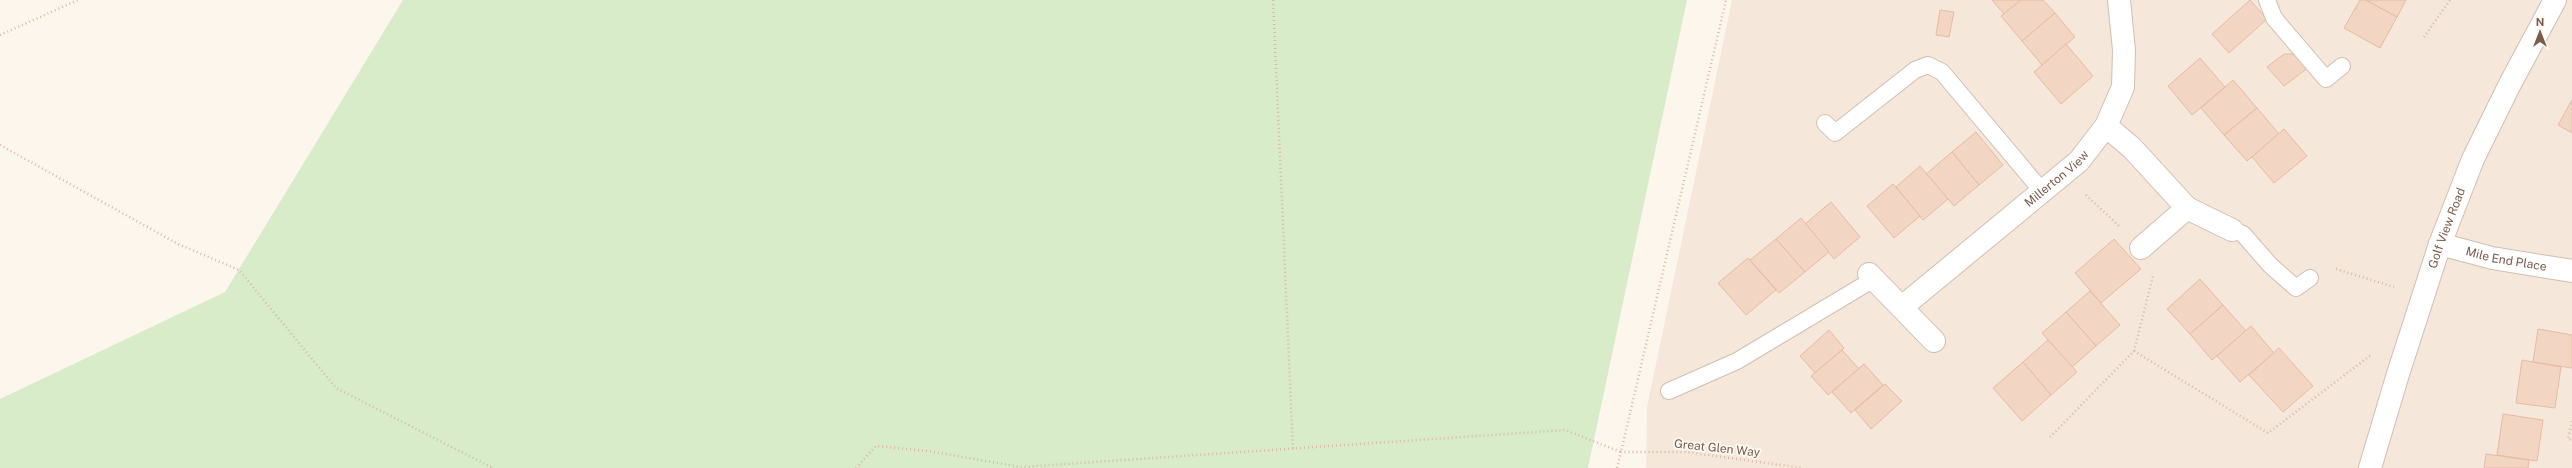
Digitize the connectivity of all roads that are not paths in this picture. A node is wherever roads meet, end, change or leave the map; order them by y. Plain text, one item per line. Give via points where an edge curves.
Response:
1 (2119, 0) edge
2 (2267, 0) edge
3 (2555, 0) edge
4 (2342, 66) dead end
5 (1825, 123) dead end
6 (2106, 126) junction
7 (2042, 191) junction
8 (2186, 208) junction
9 (2232, 230) joint
10 (2440, 244) junction
11 (2141, 248) road end
12 (2572, 271) edge
13 (1871, 276) joint
14 (2310, 278) road end
15 (1902, 308) junction
16 (1934, 341) dead end
17 (1670, 391) dead end
18 (2370, 468) edge

1 - 6 street, Millerton View via 2124,50 2123,87
2 - 4 lane via 2274,18 2326,79
3 - 10 street, Golf View Road via 2473,159
5 - 7 lane via 1835,133 1915,70 1928,65 1942,72
6 - 7 street, Millerton View via 2079,161
6 - 8 street via 2132,148
7 - 15 street, Millerton View
8 - 9 street
8 - 11 street
9 - 14 lane via 2243,234 2270,265 2296,288
10 - 12 street, Mile End Place via 2492,258
10 - 18 street, Golf View Road
13 - 15 street
13 - 17 lane via 1737,361
15 - 16 street

